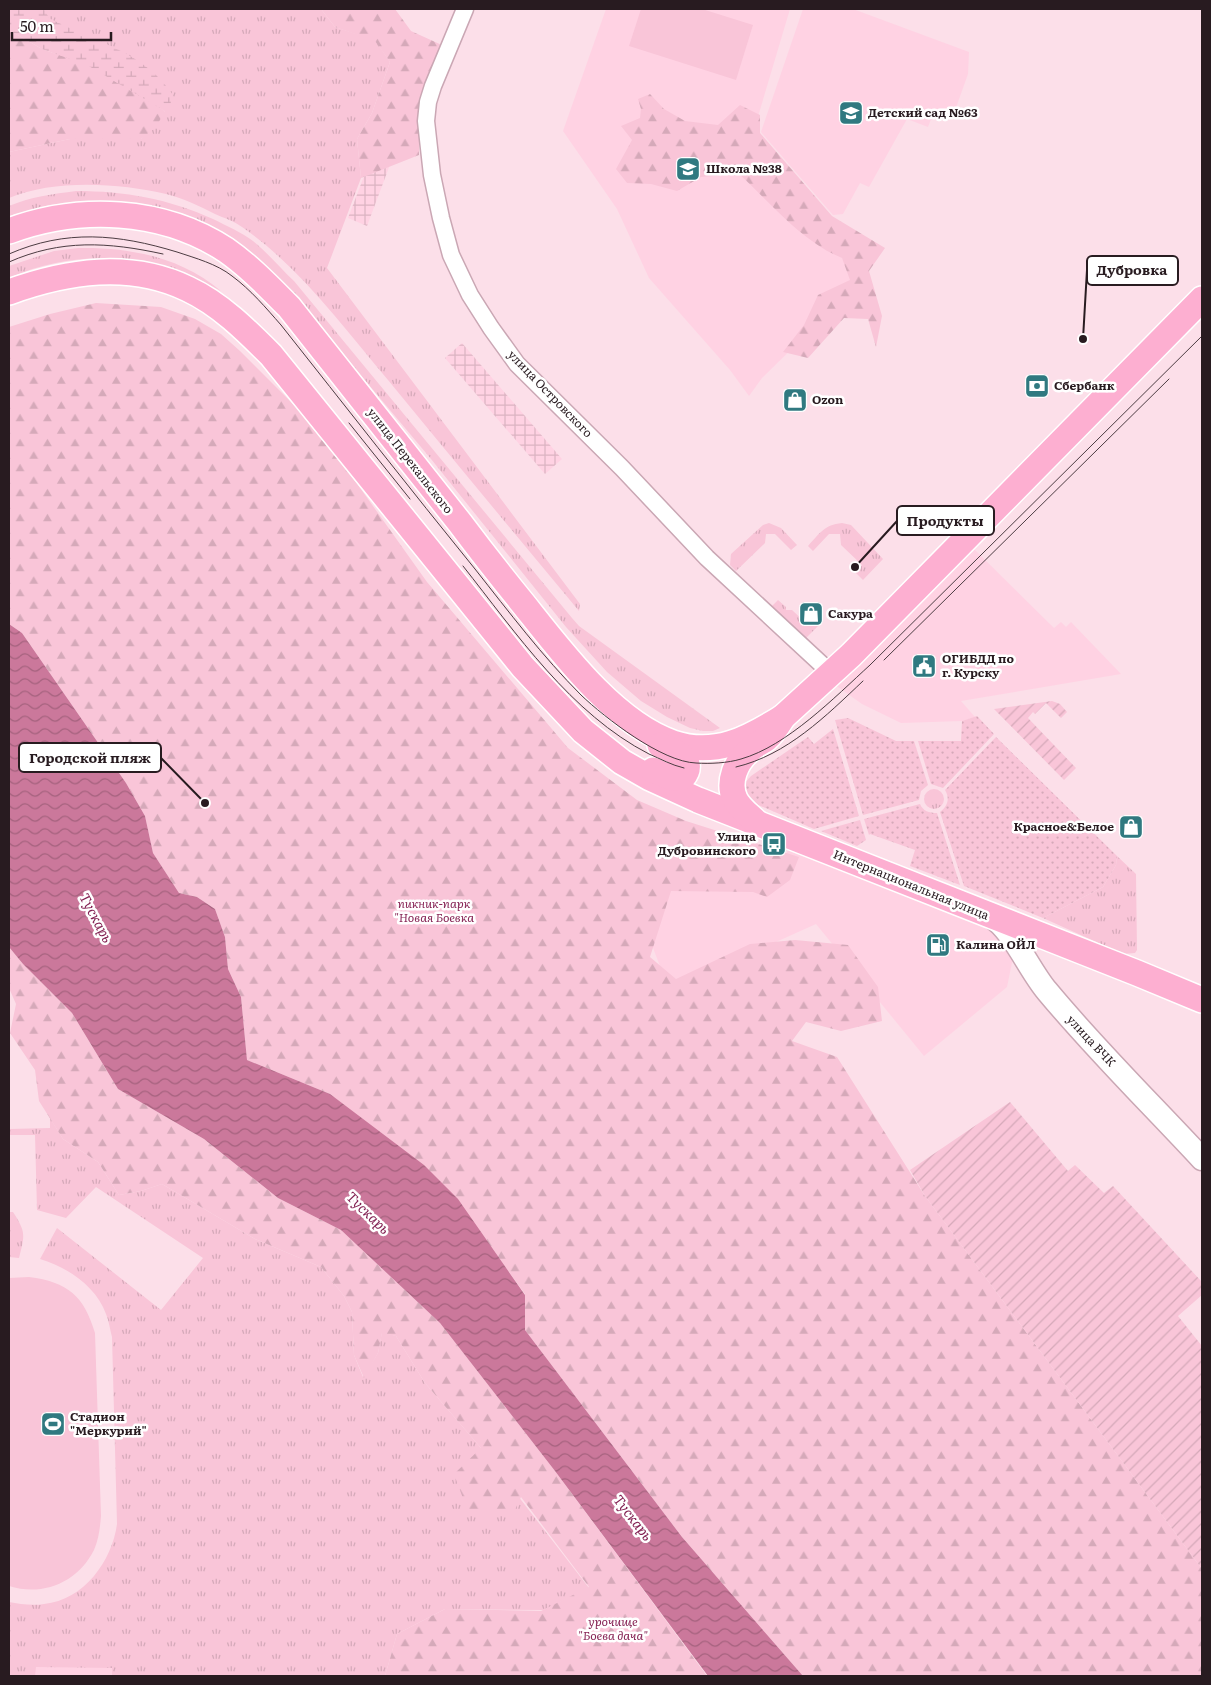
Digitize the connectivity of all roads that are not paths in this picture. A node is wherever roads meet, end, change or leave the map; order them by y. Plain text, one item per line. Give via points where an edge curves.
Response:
1 (465, 9) edge
2 (9, 231) edge
3 (9, 292) edge
4 (1202, 299) edge
5 (832, 674) junction
6 (626, 717) junction
7 (783, 717) junction
8 (583, 731) junction
9 (758, 824) junction
10 (990, 916) junction
11 (1067, 946) junction
12 (1045, 989) junction
13 (1202, 1000) edge
14 (1202, 1158) edge

1 - 5 street, улица Островского via 433,86 426,121 441,218 451,255 470,295 517,364 707,558
2 - 6 main road, улица Перекальского via 55,217 113,214 174,226 226,250 289,307 557,646
3 - 8 main road via 67,275 121,272 152,276 187,289 216,306 271,355 523,667
4 - 5 main road
5 - 7 main road
6 - 7 main road, улица Перекальского via 672,743 714,748 744,740
6 - 8 main road via 654,742 683,756 687,768 683,777 672,778 658,773
7 - 9 main road via 736,767 732,784 734,798
8 - 9 main road, Интернациональная улица via 622,762 658,782
9 - 10 main road, Интернациональная улица
10 - 11 main road, Интернациональная улица
10 - 12 main road, улица ВЧК via 1008,932
11 - 12 main road via 1050,947 1041,954 1039,976
11 - 13 main road, Интернациональная улица
12 - 14 main road, улица ВЧК

